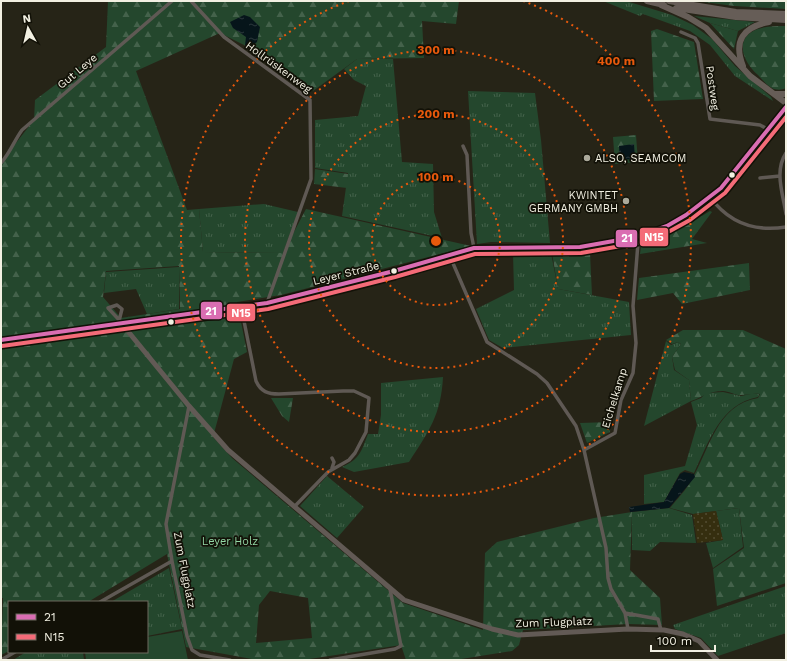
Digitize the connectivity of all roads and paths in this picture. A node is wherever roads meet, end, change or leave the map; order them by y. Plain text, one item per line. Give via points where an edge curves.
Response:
1 (172, 1) edge
2 (191, 1) edge
3 (647, 1) edge
4 (669, 1) edge
5 (661, 5) junction
6 (785, 18) edge
7 (681, 32) dead end
8 (745, 70) junction
9 (774, 94) junction
10 (786, 94) edge
11 (786, 103) edge
12 (786, 107) edge
13 (769, 130) junction
14 (463, 146) dead end
15 (786, 153) edge
16 (1, 163) edge
17 (780, 176) junction
18 (760, 178) dead end
19 (710, 197) junction
20 (786, 214) edge
21 (786, 226) edge
22 (636, 237) junction
23 (474, 248) junction
24 (449, 254) junction
25 (267, 303) junction
26 (241, 306) junction
27 (121, 322) junction
28 (1, 340) edge
29 (189, 406) junction
30 (584, 450) junction
31 (332, 458) dead end
32 (331, 469) junction
33 (295, 506) junction
34 (172, 562) junction
35 (390, 588) junction
36 (102, 601) edge
37 (625, 613) junction
38 (628, 629) junction
39 (661, 630) junction
40 (13, 653) edge
41 (1, 660) edge
42 (230, 660) edge
43 (330, 660) edge
44 (717, 660) edge

1 - 16 street, Gut Leye via 22,130
2 - 25 street, Hollrüskenweg via 224,37 310,100 311,179
3 - 5 highway
4 - 6 highway
5 - 6 highway via 736,17
5 - 8 highway via 688,16 706,28
6 - 8 highway via 760,24 744,33 739,48
7 - 13 street, Postweg via 694,38 698,43 710,119 760,125
8 - 9 highway
9 - 10 highway
9 - 11 highway
12 - 13 street, Leyer Straße
13 - 19 street, Leyer Straße via 732,176
14 - 23 street via 467,155
15 - 17 street via 780,164
17 - 18 street
17 - 20 street
19 - 21 street via 726,214 751,226 766,229
19 - 22 street, Leyer Straße via 667,226
22 - 23 street, Leyer Straße via 580,247
22 - 30 street, Eichelkamp via 633,306 636,343 633,373 621,400 615,433
23 - 24 street, Leyer Straße
24 - 25 street, Leyer Straße via 394,271
24 - 30 street via 486,342 547,383 576,426
25 - 26 street, Leyer Straße
26 - 27 street, Leyer Straße
26 - 32 street via 256,381 263,391 279,394 354,391 369,398 366,432 359,447 349,460
27 - 27 street via 108,308 117,305 122,309
27 - 28 street, Leyer Straße
27 - 29 street, Zum Flugplatz
29 - 33 street, Zum Flugplatz via 242,463
29 - 34 street, Zum Flugplatz via 166,524
30 - 37 street via 606,548 608,578 611,589
31 - 32 street via 334,466
32 - 33 street
33 - 35 street, Zum Flugplatz
34 - 36 street
34 - 42 street, Zum Flugplatz via 192,650 200,655
35 - 38 street, Zum Flugplatz via 404,600 518,635
35 - 43 street via 401,646
37 - 38 street
37 - 39 street via 660,621
38 - 39 street, Zum Flugplatz
39 - 44 street, Zum Flugplatz via 683,634 699,641
40 - 41 street

